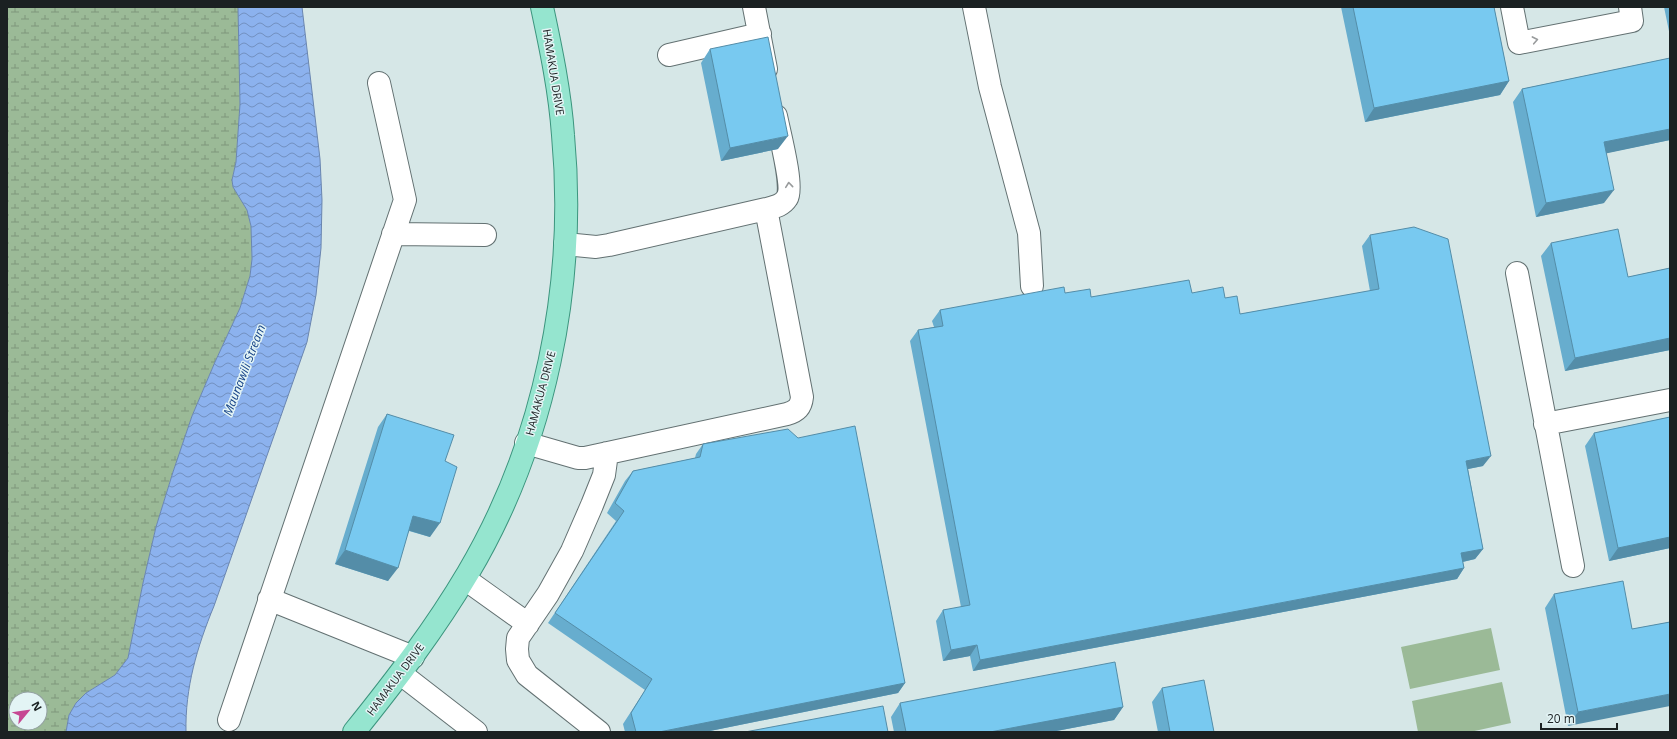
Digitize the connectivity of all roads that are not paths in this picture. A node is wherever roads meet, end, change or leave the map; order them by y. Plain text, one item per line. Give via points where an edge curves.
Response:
1 (542, 7) edge
2 (754, 7) edge
3 (974, 7) edge
4 (1512, 7) edge
5 (1630, 7) edge
6 (760, 34) junction
7 (669, 55) dead end
8 (379, 83) dead end
9 (766, 209) junction
10 (393, 234) junction
11 (485, 235) dead end
12 (565, 244) junction
13 (1516, 273) dead end
14 (1032, 286) dead end
15 (1670, 400) edge
16 (1545, 424) junction
17 (526, 443) junction
18 (607, 453) junction
19 (1573, 566) dead end
20 (465, 579) junction
21 (268, 599) junction
22 (528, 624) junction
23 (413, 656) junction
24 (401, 674) junction
25 (229, 720) dead end
26 (354, 732) edge
27 (476, 732) edge
28 (599, 732) edge

1 - 12 main road, HAMAKUA DRIVE via 558,85 564,135
2 - 6 street
3 - 14 street via 990,87 1028,233
4 -> 5 street via 1519,43 1632,21
6 - 7 street
9 -> 6 street via 783,203 790,191
8 - 10 street via 405,200
9 - 12 street via 609,245 596,247
9 - 18 street via 802,397 799,407 787,414
10 - 11 street
10 - 21 street
12 - 17 main road, HAMAKUA DRIVE via 555,335 544,384
13 - 16 street
15 - 16 street
16 - 19 street
17 - 18 street via 578,458
17 - 20 main road, HAMAKUA DRIVE via 493,527
18 - 22 street via 604,475 572,551
20 - 22 street
20 - 23 main road, HAMAKUA DRIVE
21 - 23 street
21 - 25 street
22 - 28 street via 518,638 518,660 522,668 527,675
23 - 24 main road, HAMAKUA DRIVE
24 - 26 main road, HAMAKUA DRIVE
24 - 27 street

